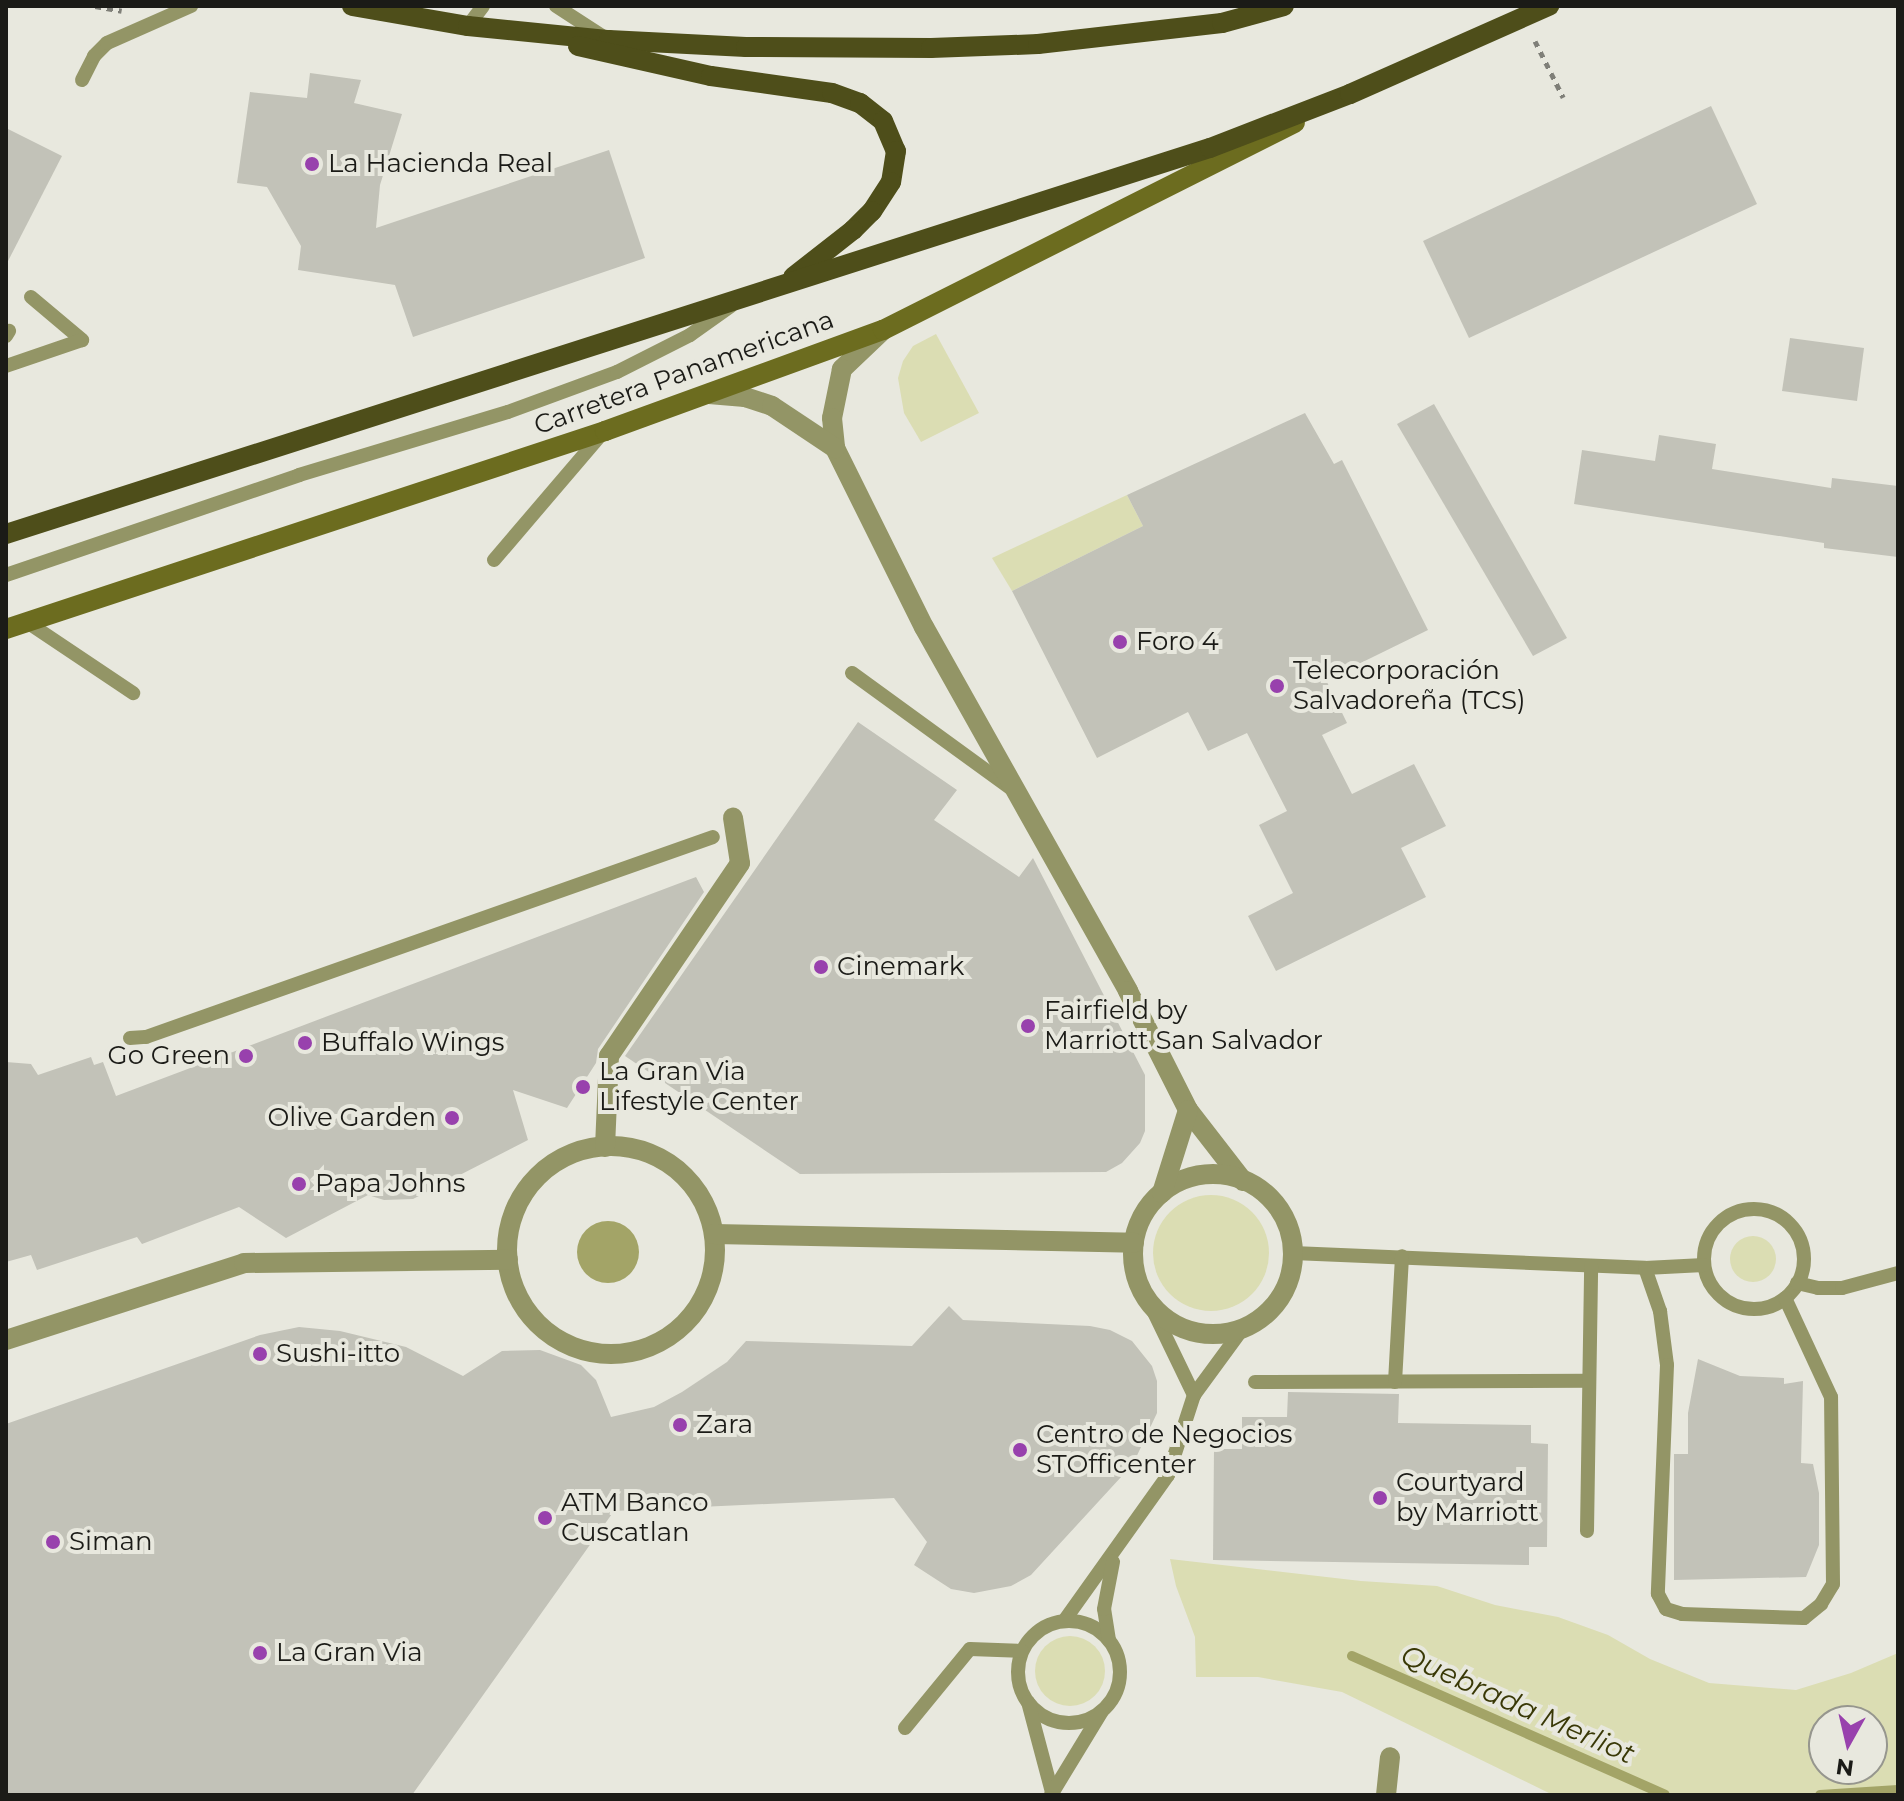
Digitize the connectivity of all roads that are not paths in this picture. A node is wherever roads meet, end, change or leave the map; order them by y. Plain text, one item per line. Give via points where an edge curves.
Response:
1 (191, 6) edge
2 (352, 6) edge
3 (483, 6) edge
4 (556, 6) edge
5 (1284, 6) edge
6 (1549, 6) edge
7 (468, 26) junction
8 (523, 32) junction
9 (609, 40) junction
10 (82, 80) dead end
11 (1350, 94) junction
12 (776, 288) junction
13 (31, 297) dead end
14 (741, 299) junction
15 (883, 330) junction
16 (6, 366) edge
17 (705, 394) junction
18 (605, 431) junction
19 (835, 448) junction
20 (6, 534) edge
21 (494, 560) dead end
22 (6, 575) edge
23 (27, 622) junction
24 (6, 629) edge
25 (852, 673) dead end
26 (133, 693) dead end
27 (1017, 793) junction
28 (733, 818) dead end
29 (713, 837) dead end
30 (130, 1038) dead end
31 (1188, 1110) junction
32 (605, 1147) junction
33 (1243, 1181) junction
34 (1162, 1193) junction
35 (714, 1234) junction
36 (1134, 1243) junction
37 (1293, 1253) junction
38 (1402, 1256) junction
39 (508, 1260) junction
40 (1704, 1265) junction
41 (1591, 1266) junction
42 (1645, 1268) junction
43 (1898, 1273) edge
44 (1797, 1283) junction
45 (1785, 1298) junction
46 (1148, 1300) junction
47 (1243, 1328) junction
48 (6, 1340) edge
49 (1589, 1381) junction
50 (1255, 1382) dead end
51 (1395, 1382) junction
52 (1194, 1395) junction
53 (1587, 1531) dead end
54 (1114, 1556) junction
55 (1064, 1621) junction
56 (1109, 1640) junction
57 (1022, 1651) junction
58 (1028, 1702) junction
59 (1105, 1707) junction
60 (905, 1728) dead end
61 (1390, 1757) dead end
62 (1052, 1794) edge
63 (1386, 1795) edge

1 - 10 lane via 107,43
2 - 7 main road
3 - 7 lane
4 - 9 lane
5 - 9 main road via 1222,23 1038,44 746,47
6 - 11 main road, Carretera Panamericana
7 - 8 main road
8 - 9 main road
8 - 12 main road via 627,60 832,93 860,103 883,121 896,151 891,182 853,230
11 - 12 main road, Carretera Panamericana via 1210,148
11 - 15 street, Carretera Panamericana
12 - 14 main road, Carretera Panamericana
13 - 16 lane via 82,340
14 - 20 main road, Carretera Panamericana
14 - 22 lane via 690,335 617,372
15 - 17 street, Carretera Panamericana
15 - 19 street via 842,369 832,418
17 - 18 street, Carretera Panamericana
17 - 19 street via 745,397 772,406
18 - 21 lane
18 - 23 street, Carretera Panamericana
19 - 27 street via 924,627
23 - 24 street, Carretera Panamericana
23 - 26 lane
25 - 27 lane
27 - 31 street
28 - 32 street via 740,863 609,1056
29 - 30 lane via 146,1037
31 - 33 street
31 - 34 street
32 - 35 street via 636,1149 679,1172 700,1196
32 - 39 street via 559,1160 534,1180 510,1222
33 - 34 street via 1198,1176
33 - 37 street via 1279,1209
34 - 36 street via 1146,1210
35 - 36 street
35 - 39 street via 712,1277 697,1308 673,1334 625,1353 582,1349 543,1329 521,1302
36 - 46 street via 1135,1273
37 - 38 lane
37 - 47 street via 1281,1295 1267,1313
38 - 41 lane
38 - 51 lane
39 - 48 street via 244,1263
40 - 42 lane
40 - 44 lane via 1706,1245 1718,1224 1742,1210 1763,1210 1785,1221 1798,1237 1803,1262
40 - 45 lane via 1711,1285 1732,1304 1761,1308
41 - 42 lane
41 - 49 lane
42 - 45 lane via 1660,1311 1667,1365 1658,1594 1666,1609 1682,1614 1804,1618 1833,1584 1831,1397
43 - 44 lane via 1842,1288
44 - 45 lane
46 - 47 street via 1169,1321 1191,1330 1214,1334
46 - 52 lane
47 - 52 lane
49 - 51 lane
49 - 53 lane
50 - 51 lane
52 - 54 lane via 1175,1462
54 - 55 lane
54 - 56 lane via 1104,1609
55 - 56 lane via 1088,1625
55 - 57 lane via 1037,1632
56 - 59 lane via 1119,1675
57 - 58 lane via 1018,1679
57 - 60 lane via 970,1649
58 - 59 lane via 1047,1717 1067,1722 1087,1719
58 - 62 lane
59 - 62 lane
61 - 63 street

